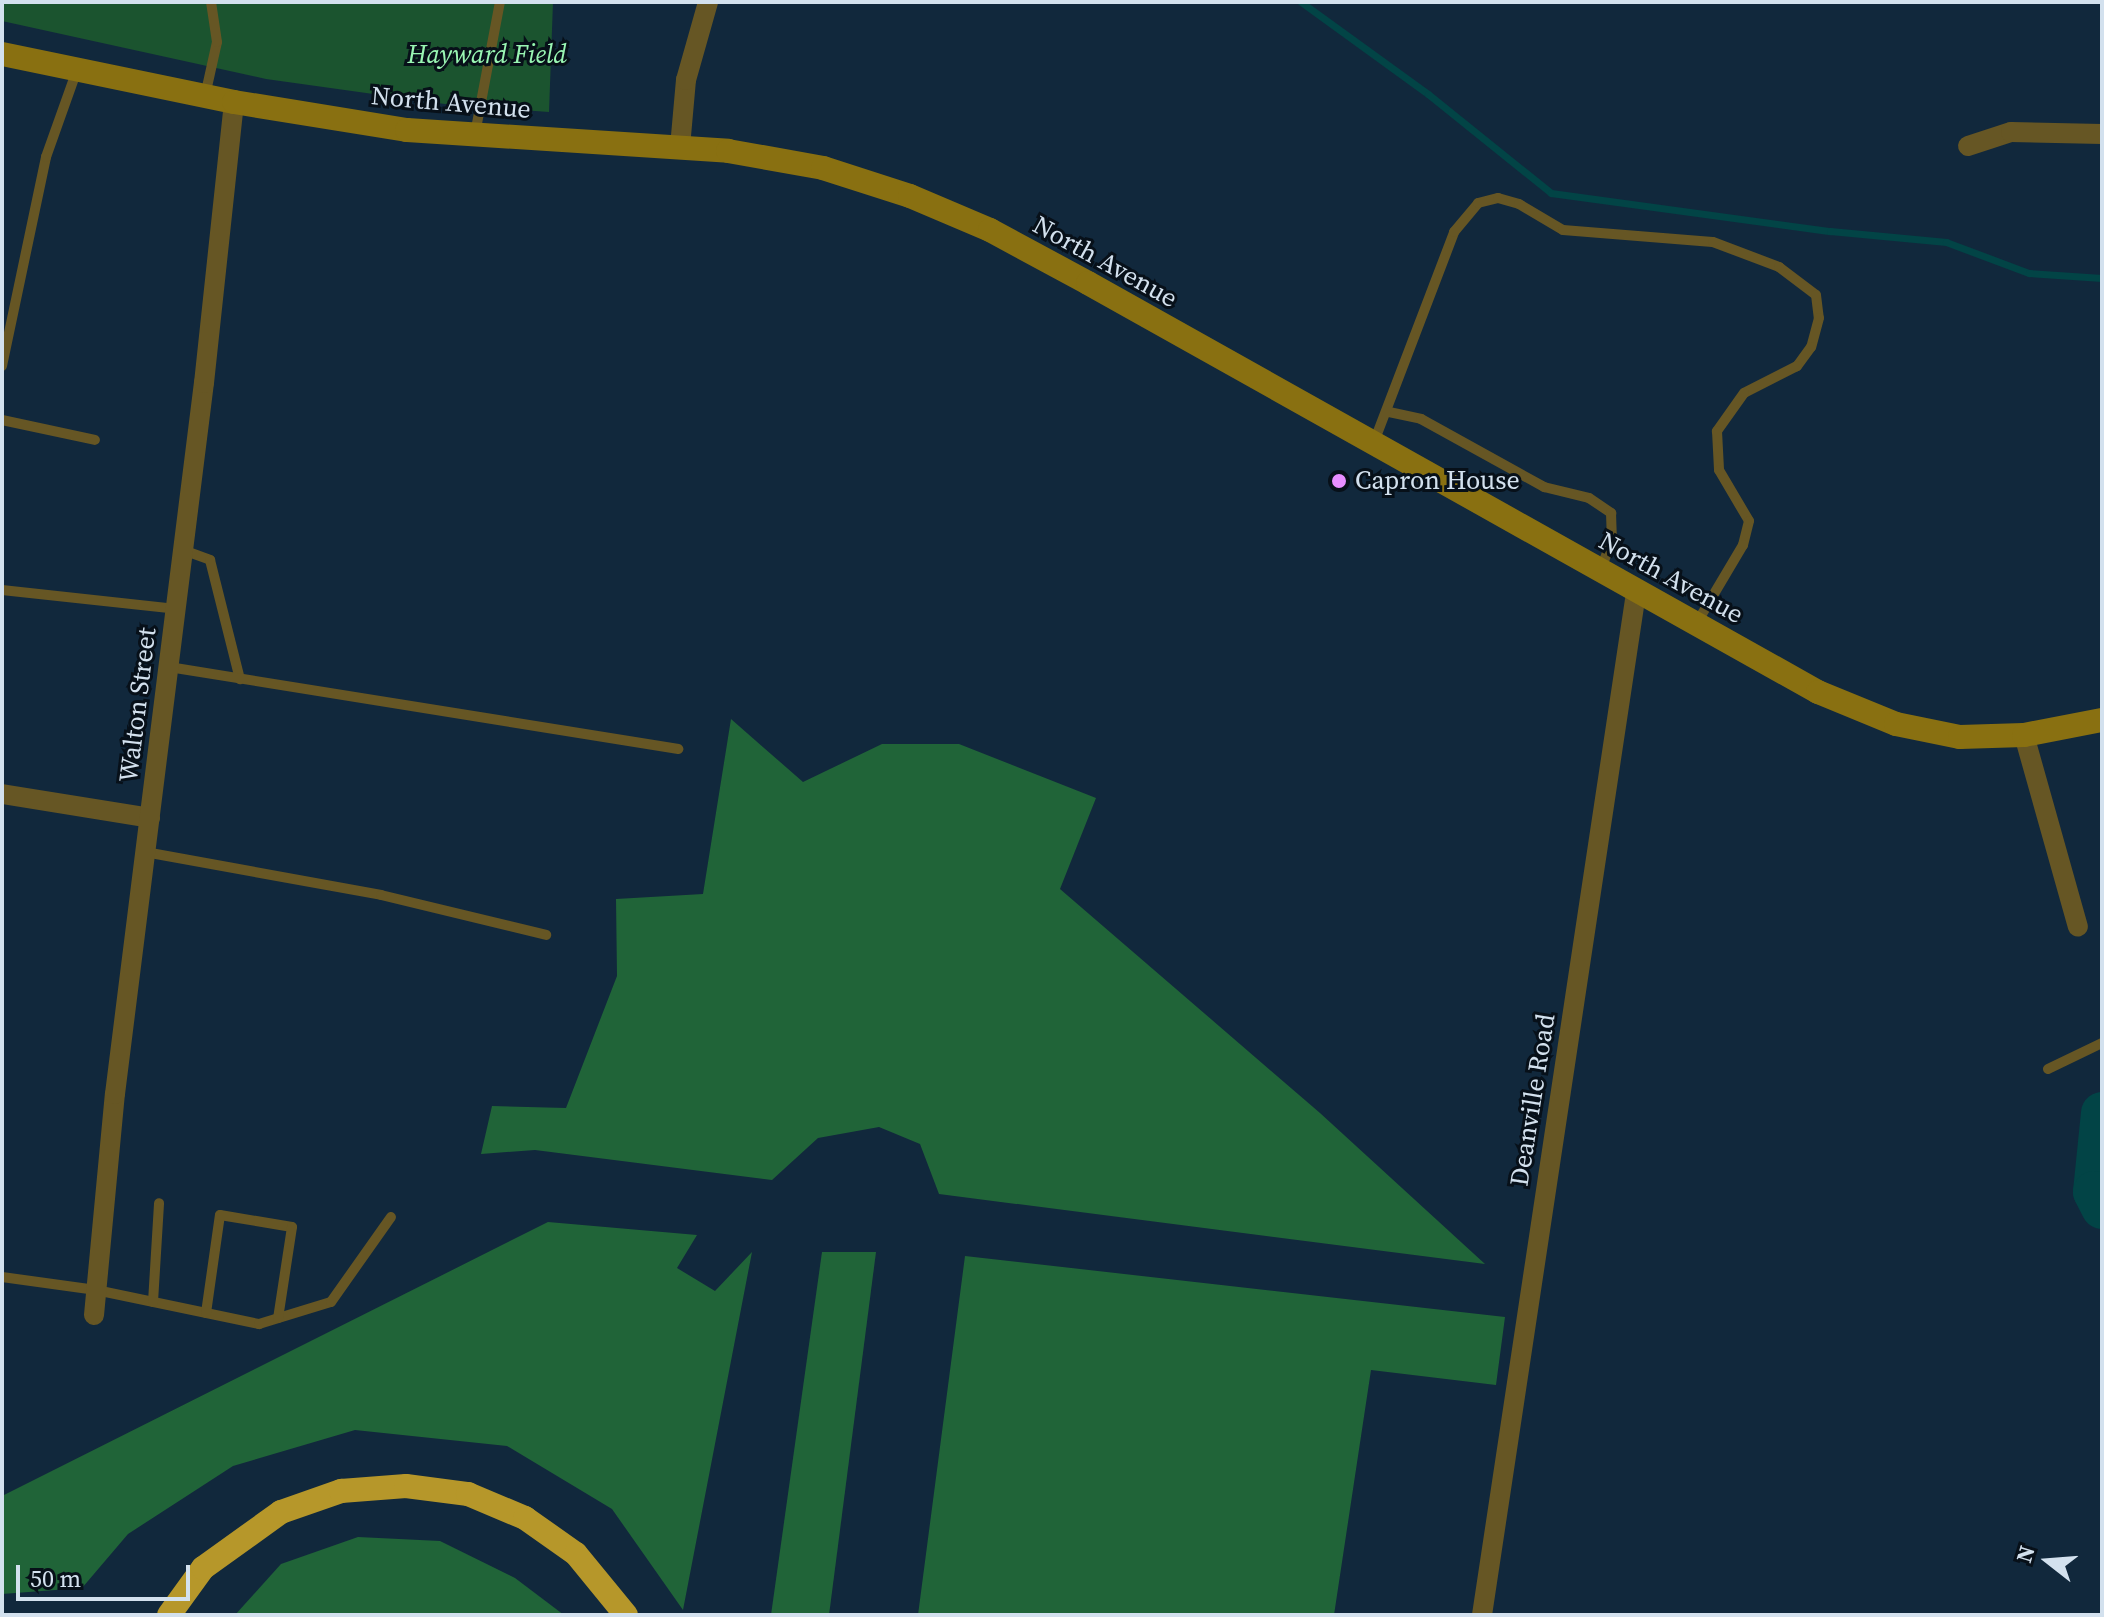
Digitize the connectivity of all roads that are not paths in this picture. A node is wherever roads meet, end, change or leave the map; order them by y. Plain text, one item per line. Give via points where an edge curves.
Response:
1 (211, 2) edge
2 (500, 2) edge
3 (708, 2) edge
4 (2, 54) edge
5 (77, 70) junction
6 (205, 96) junction
7 (234, 102) junction
8 (2102, 134) edge
9 (475, 136) junction
10 (1968, 146) dead end
11 (680, 147) junction
12 (2, 366) edge
13 (1389, 412) junction
14 (2, 420) edge
15 (95, 440) dead end
16 (1373, 444) junction
17 (183, 550) junction
18 (1601, 572) junction
19 (2, 590) edge
20 (1636, 593) junction
21 (176, 609) junction
22 (1696, 624) junction
23 (169, 667) junction
24 (240, 679) junction
25 (2102, 720) edge
26 (2024, 735) junction
27 (678, 749) dead end
28 (2, 794) edge
29 (150, 818) junction
30 (145, 852) junction
31 (2078, 927) dead end
32 (546, 935) dead end
33 (2102, 1043) edge
34 (2048, 1069) dead end
35 (159, 1203) dead end
36 (391, 1217) dead end
37 (2, 1277) edge
38 (96, 1290) junction
39 (153, 1302) junction
40 (206, 1313) junction
41 (94, 1315) dead end
42 (278, 1318) junction
43 (169, 1615) edge
44 (626, 1615) edge
45 (1482, 1615) edge

1 - 6 lane via 217,42
2 - 9 lane
3 - 11 street via 686,80
4 - 5 main road, North Avenue
5 - 6 main road, North Avenue
5 - 12 lane via 46,157
6 - 7 main road, North Avenue
7 - 9 main road, North Avenue
7 - 17 street, Walton Street
8 - 10 street via 2011,132
9 - 11 main road, North Avenue
11 - 16 main road, North Avenue via 823,168 910,196 990,230
13 - 16 lane
13 - 18 lane via 1421,419 1544,487 1589,498 1611,513 1612,539
13 - 22 lane via 1454,232 1478,203 1498,198 1519,204 1563,230 1713,242 1749,252 1796,277 1816,295 1819,318 1811,347 1797,366 1744,393 1717,431 1719,470 1749,521 1743,545
14 - 15 lane
16 - 18 main road, North Avenue
17 - 21 street, Walton Street
17 - 24 lane via 210,560
18 - 20 main road, North Avenue
19 - 21 lane
20 - 22 main road, North Avenue
20 - 45 street, Deanville Road
21 - 23 street, Walton Street
22 - 26 main road, North Avenue via 1818,692 1896,724 1960,737
23 - 24 lane
23 - 29 street, Walton Street
24 - 27 lane
25 - 26 main road, North Avenue
26 - 31 street
28 - 29 street
29 - 30 street, Walton Street
30 - 32 lane via 381,895
30 - 38 street, Walton Street
33 - 34 lane
35 - 39 lane
36 - 42 lane via 331,1302
37 - 38 lane
38 - 39 lane
38 - 41 street, Walton Street
39 - 40 lane
40 - 42 lane via 259,1324
40 - 42 lane via 220,1215 292,1227
43 - 44 highway via 203,1568 253,1527 310,1499 395,1486 468,1494 525,1518 576,1554

